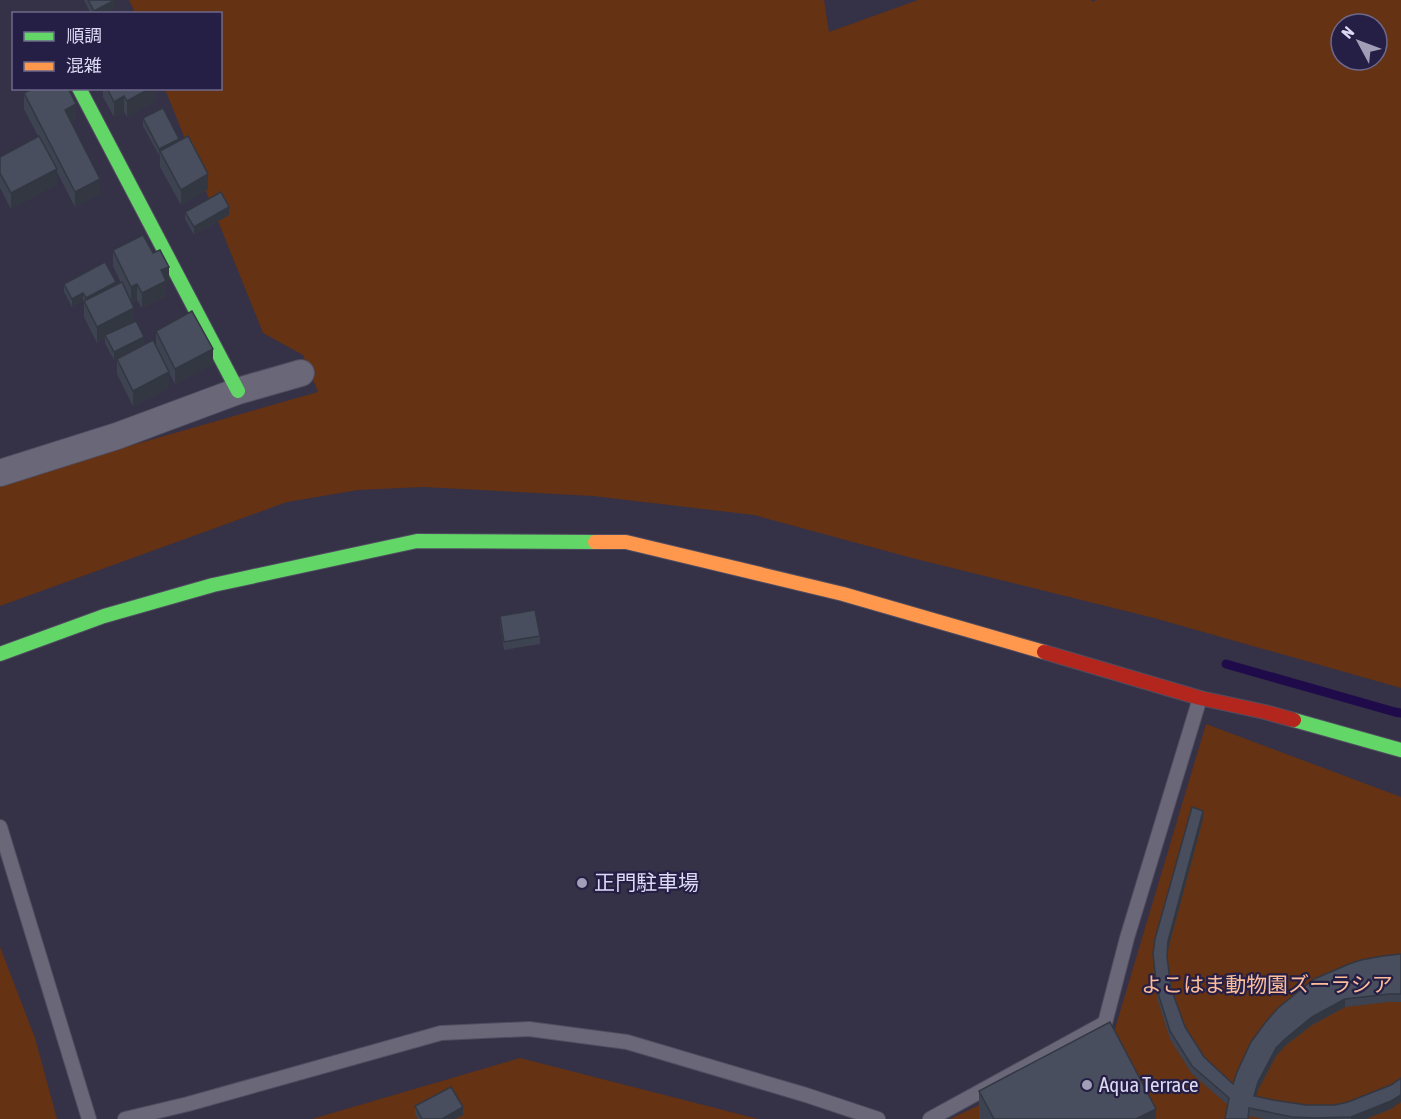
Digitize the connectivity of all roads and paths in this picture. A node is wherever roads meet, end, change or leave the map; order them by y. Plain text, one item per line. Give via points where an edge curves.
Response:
1 (80, 90) edge
2 (301, 373) dead end
3 (238, 391) junction
4 (0, 473) edge
5 (0, 654) edge
6 (1200, 698) junction
7 (1401, 750) edge
8 (0, 827) edge
9 (89, 1119) edge
10 (125, 1119) edge
11 (878, 1119) edge
12 (930, 1119) edge

1 - 3 street
2 - 3 street
3 - 4 street via 117,436
5 - 6 street via 104,616 213,585 417,541 626,542 843,594
6 - 7 street
6 - 12 lane via 1105,1023
8 - 9 lane
10 - 11 lane via 441,1033 529,1029 627,1042

